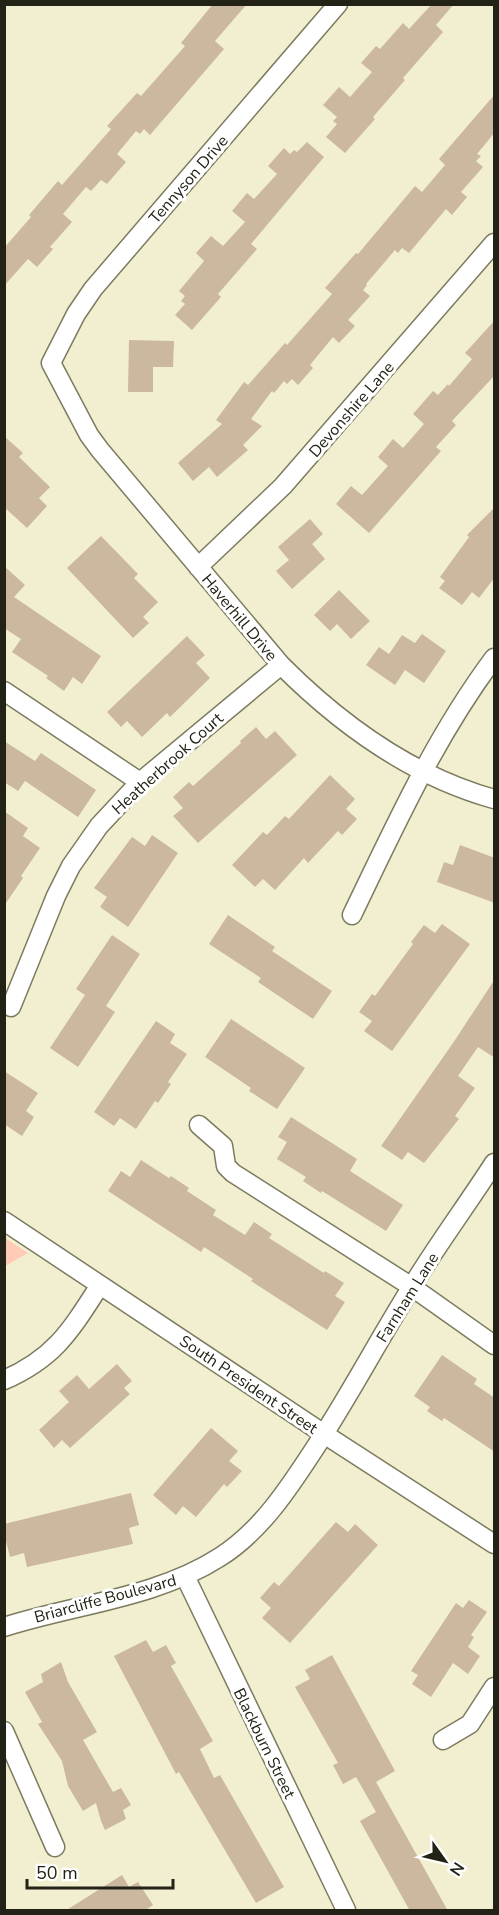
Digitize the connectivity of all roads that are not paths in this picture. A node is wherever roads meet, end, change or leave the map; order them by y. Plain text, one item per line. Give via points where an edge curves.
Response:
1 (338, 4) edge
2 (495, 243) edge
3 (51, 363) joint
4 (198, 567) junction
5 (495, 658) edge
6 (281, 665) junction
7 (4, 691) edge
8 (421, 772) junction
9 (140, 782) junction
10 (495, 799) edge
11 (352, 915) dead end
12 (11, 1007) dead end
13 (199, 1125) dead end
14 (495, 1163) edge
15 (4, 1221) edge
16 (100, 1285) junction
17 (412, 1287) junction
18 (495, 1345) edge
19 (4, 1380) edge
20 (324, 1434) junction
21 (495, 1544) edge
22 (185, 1576) junction
23 (4, 1627) edge
24 (495, 1687) edge
25 (4, 1731) edge
26 (443, 1740) dead end
27 (55, 1847) dead end
28 (346, 1911) edge

1 - 3 street, Tennyson Drive via 93,289
2 - 4 street, Devonshire Lane via 283,486
3 - 4 street, Haverhill Drive via 89,435
4 - 6 street, Haverhill Drive
5 - 8 street via 455,714
6 - 8 street, Haverhill Drive via 342,720
6 - 9 street, Heatherbrook Court
7 - 9 street
8 - 10 street, Haverhill Drive
8 - 11 street
9 - 12 street, Heatherbrook Court via 99,826 71,866
13 - 17 street via 223,1146 226,1166 233,1173
14 - 17 street, Farnham Lane
15 - 16 street, South President Street
16 - 19 street via 60,1344 35,1364
16 - 20 street, South President Street
17 - 18 street
17 - 20 street, Farnham Lane
20 - 21 street, South President Street
20 - 22 street, Briarcliffe Boulevard via 286,1491 248,1535
22 - 23 street, Briarcliffe Boulevard
22 - 28 street, Blackburn Street
24 - 26 street via 470,1724
25 - 27 street

